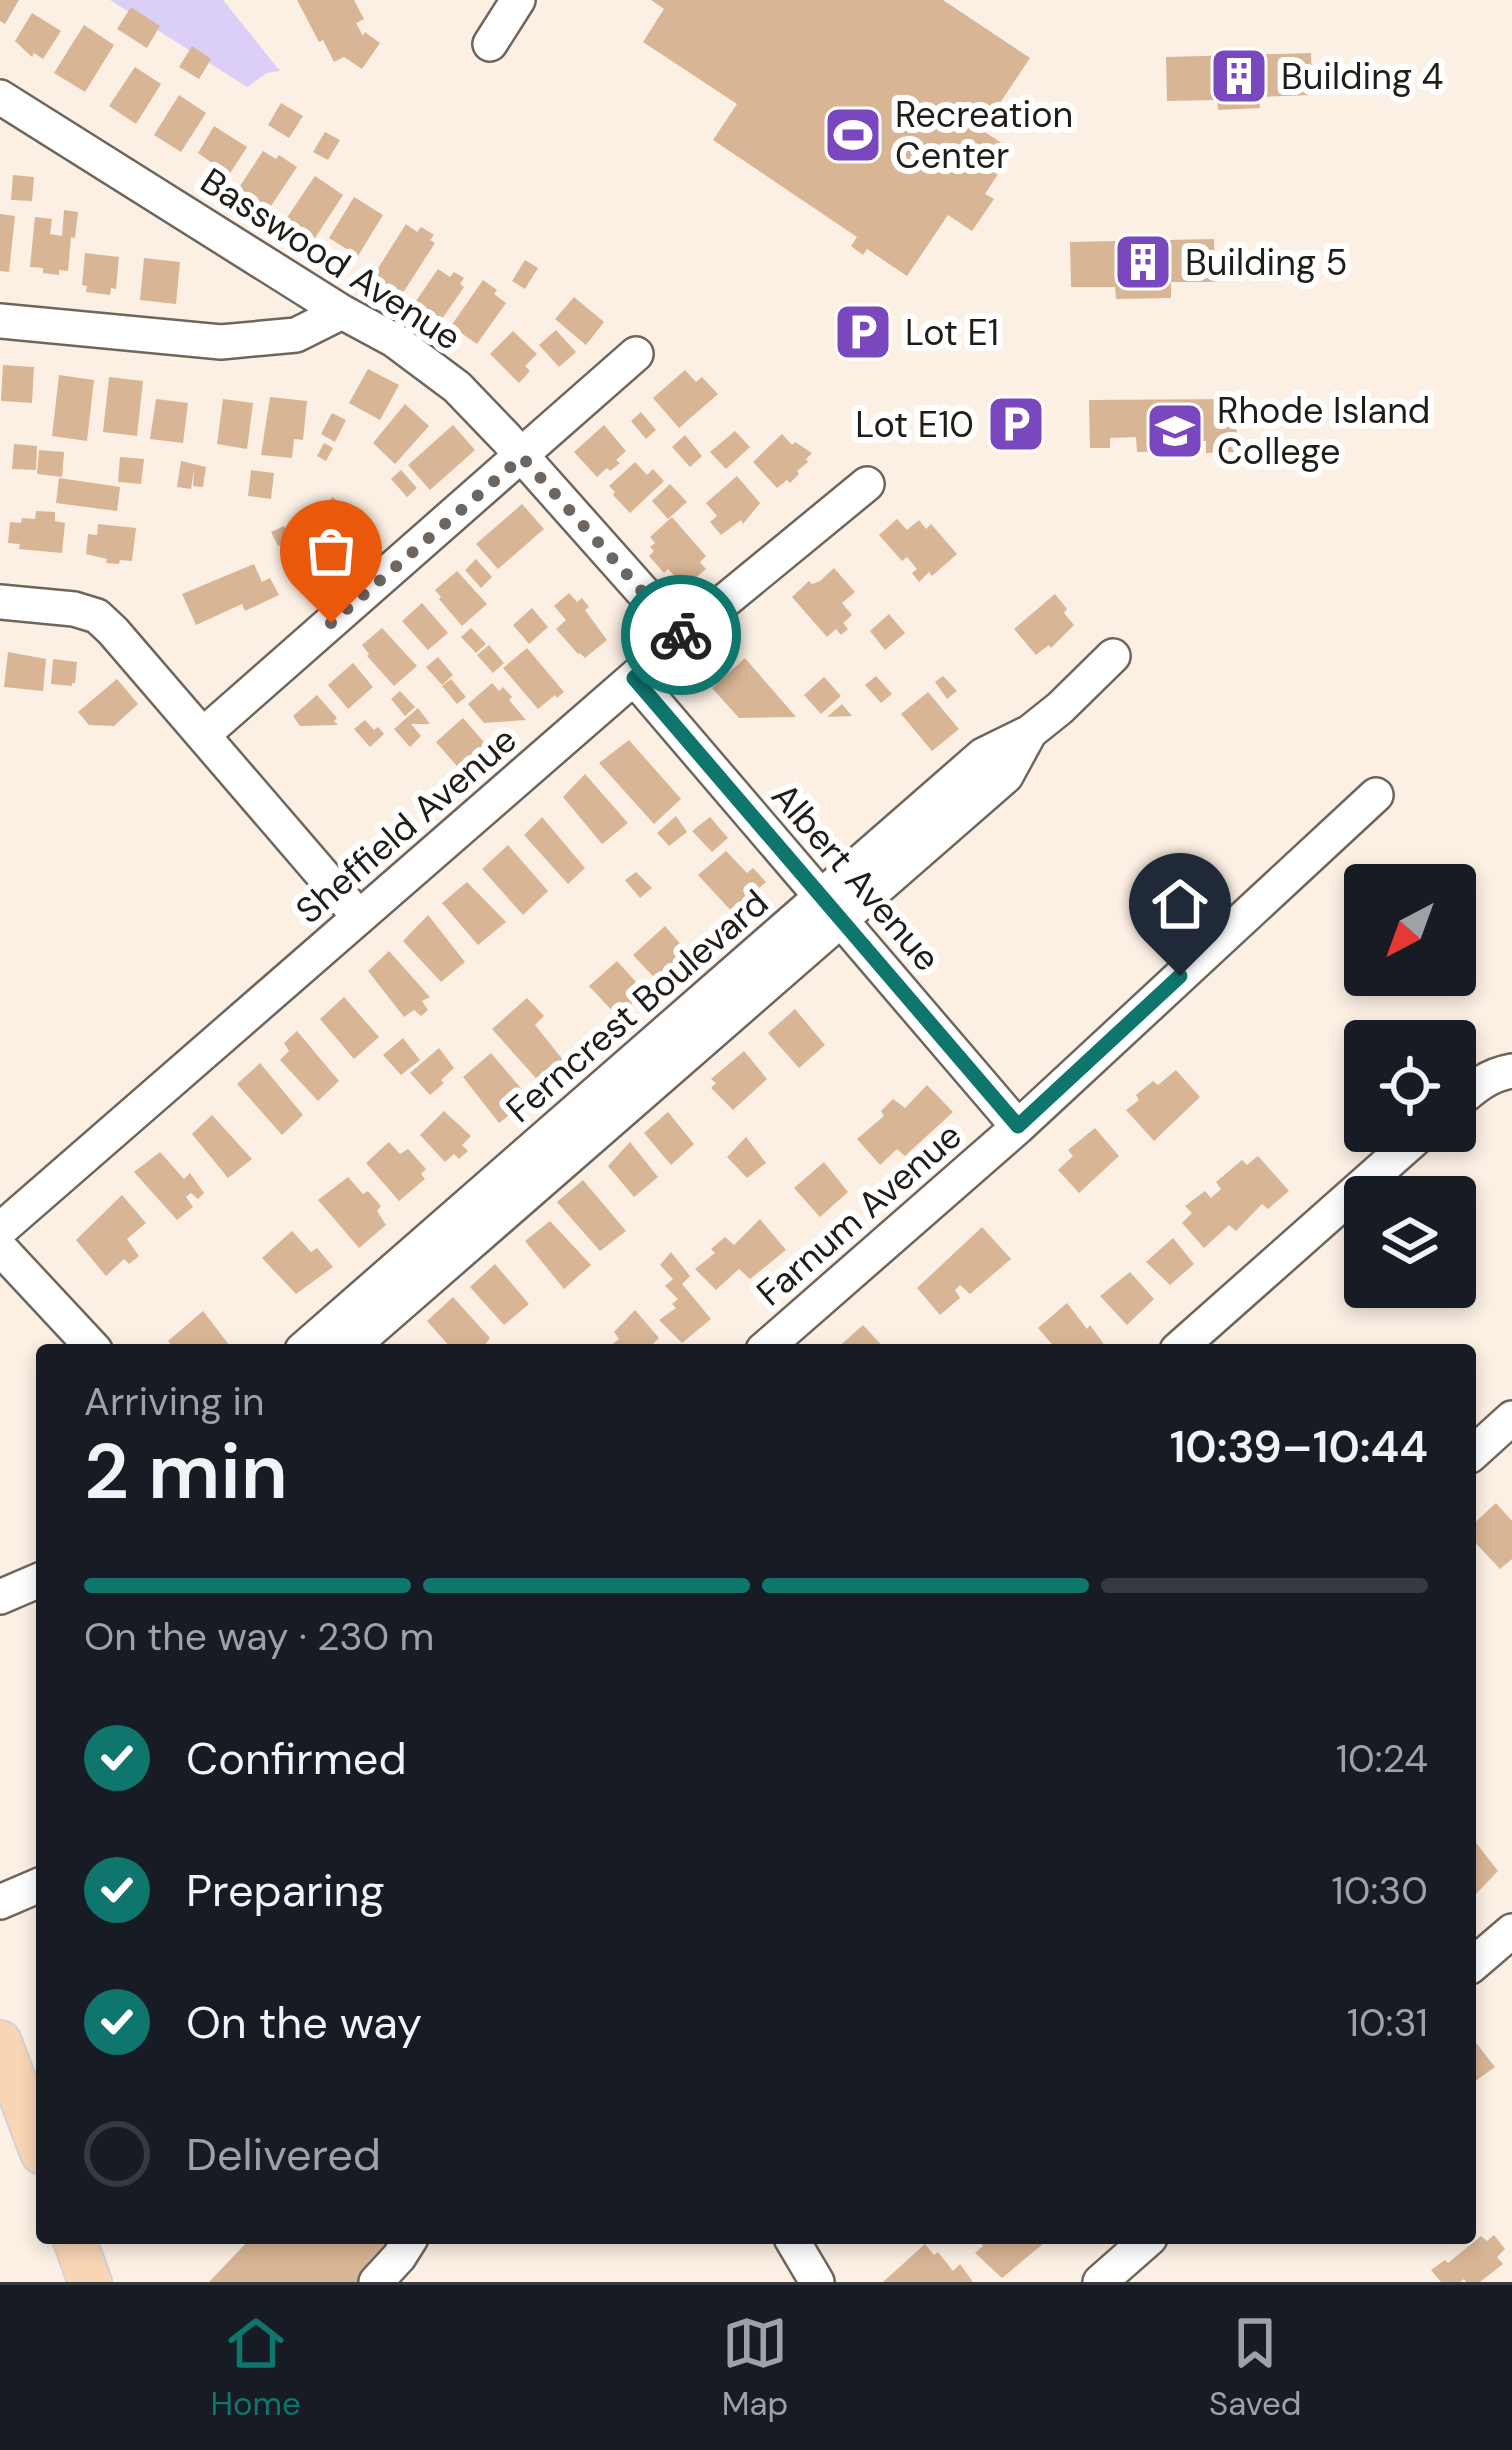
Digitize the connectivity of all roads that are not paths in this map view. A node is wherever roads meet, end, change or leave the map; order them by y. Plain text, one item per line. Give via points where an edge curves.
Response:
1 (518, 0) edge
2 (490, 44) dead end
3 (0, 97) edge
4 (342, 312) junction
5 (0, 321) edge
6 (636, 354) dead end
7 (522, 457) junction
8 (867, 484) dead end
9 (0, 602) edge
10 (682, 636) junction
11 (1113, 656) dead end
12 (634, 678) junction
13 (204, 734) junction
14 (1376, 795) dead end
15 (831, 908) junction
16 (359, 917) junction
17 (1512, 1071) edge
18 (1476, 1086) edge
19 (1018, 1126) junction
20 (1400, 1152) edge
21 (0, 1230) edge
22 (0, 1248) edge
23 (13, 1284) edge
24 (87, 1344) edge
25 (309, 1344) edge
26 (355, 1344) edge
27 (770, 1344) edge
28 (1184, 1344) edge
29 (1512, 1418) edge
30 (1476, 1451) edge
31 (36, 1582) edge
32 (0, 1597) edge
33 (36, 1887) edge
34 (0, 1902) edge
35 (1512, 1931) edge
36 (1476, 1961) edge
37 (0, 2042) edge
38 (11, 2110) edge
39 (36, 2145) edge
40 (76, 2244) edge
41 (407, 2244) edge
42 (794, 2244) edge
43 (1143, 2244) edge
44 (90, 2282) edge
45 (376, 2282) edge
46 (817, 2282) edge
47 (1100, 2282) edge

1 - 2 street
3 - 4 street, Basswood Avenue
4 - 5 street via 296,335 220,342
4 - 7 street, Basswood Avenue via 430,364
6 - 7 street
7 - 10 street, Basswood Avenue
7 - 13 street
8 - 10 street, Sheffield Avenue
9 - 13 street via 97,616
10 - 12 street, Sheffield Avenue
11 - 15 street, Ferncrest Boulevard via 1030,732 1006,776
12 - 15 street, Albert Avenue
12 - 16 street, Sheffield Avenue
13 - 16 street
14 - 19 street, Farnum Avenue
15 - 19 street, Albert Avenue
15 - 25 street, Ferncrest Boulevard
15 - 26 street, Ferncrest Boulevard
16 - 21 street, Sheffield Avenue
17 - 18 street
19 - 27 street, Farnum Avenue
20 - 28 street
22 - 23 street
23 - 24 street
29 - 30 street
31 - 32 street
33 - 34 street
35 - 36 street
37 - 38 main road
38 - 39 main road
40 - 44 main road
41 - 45 street
42 - 46 street
43 - 47 street

